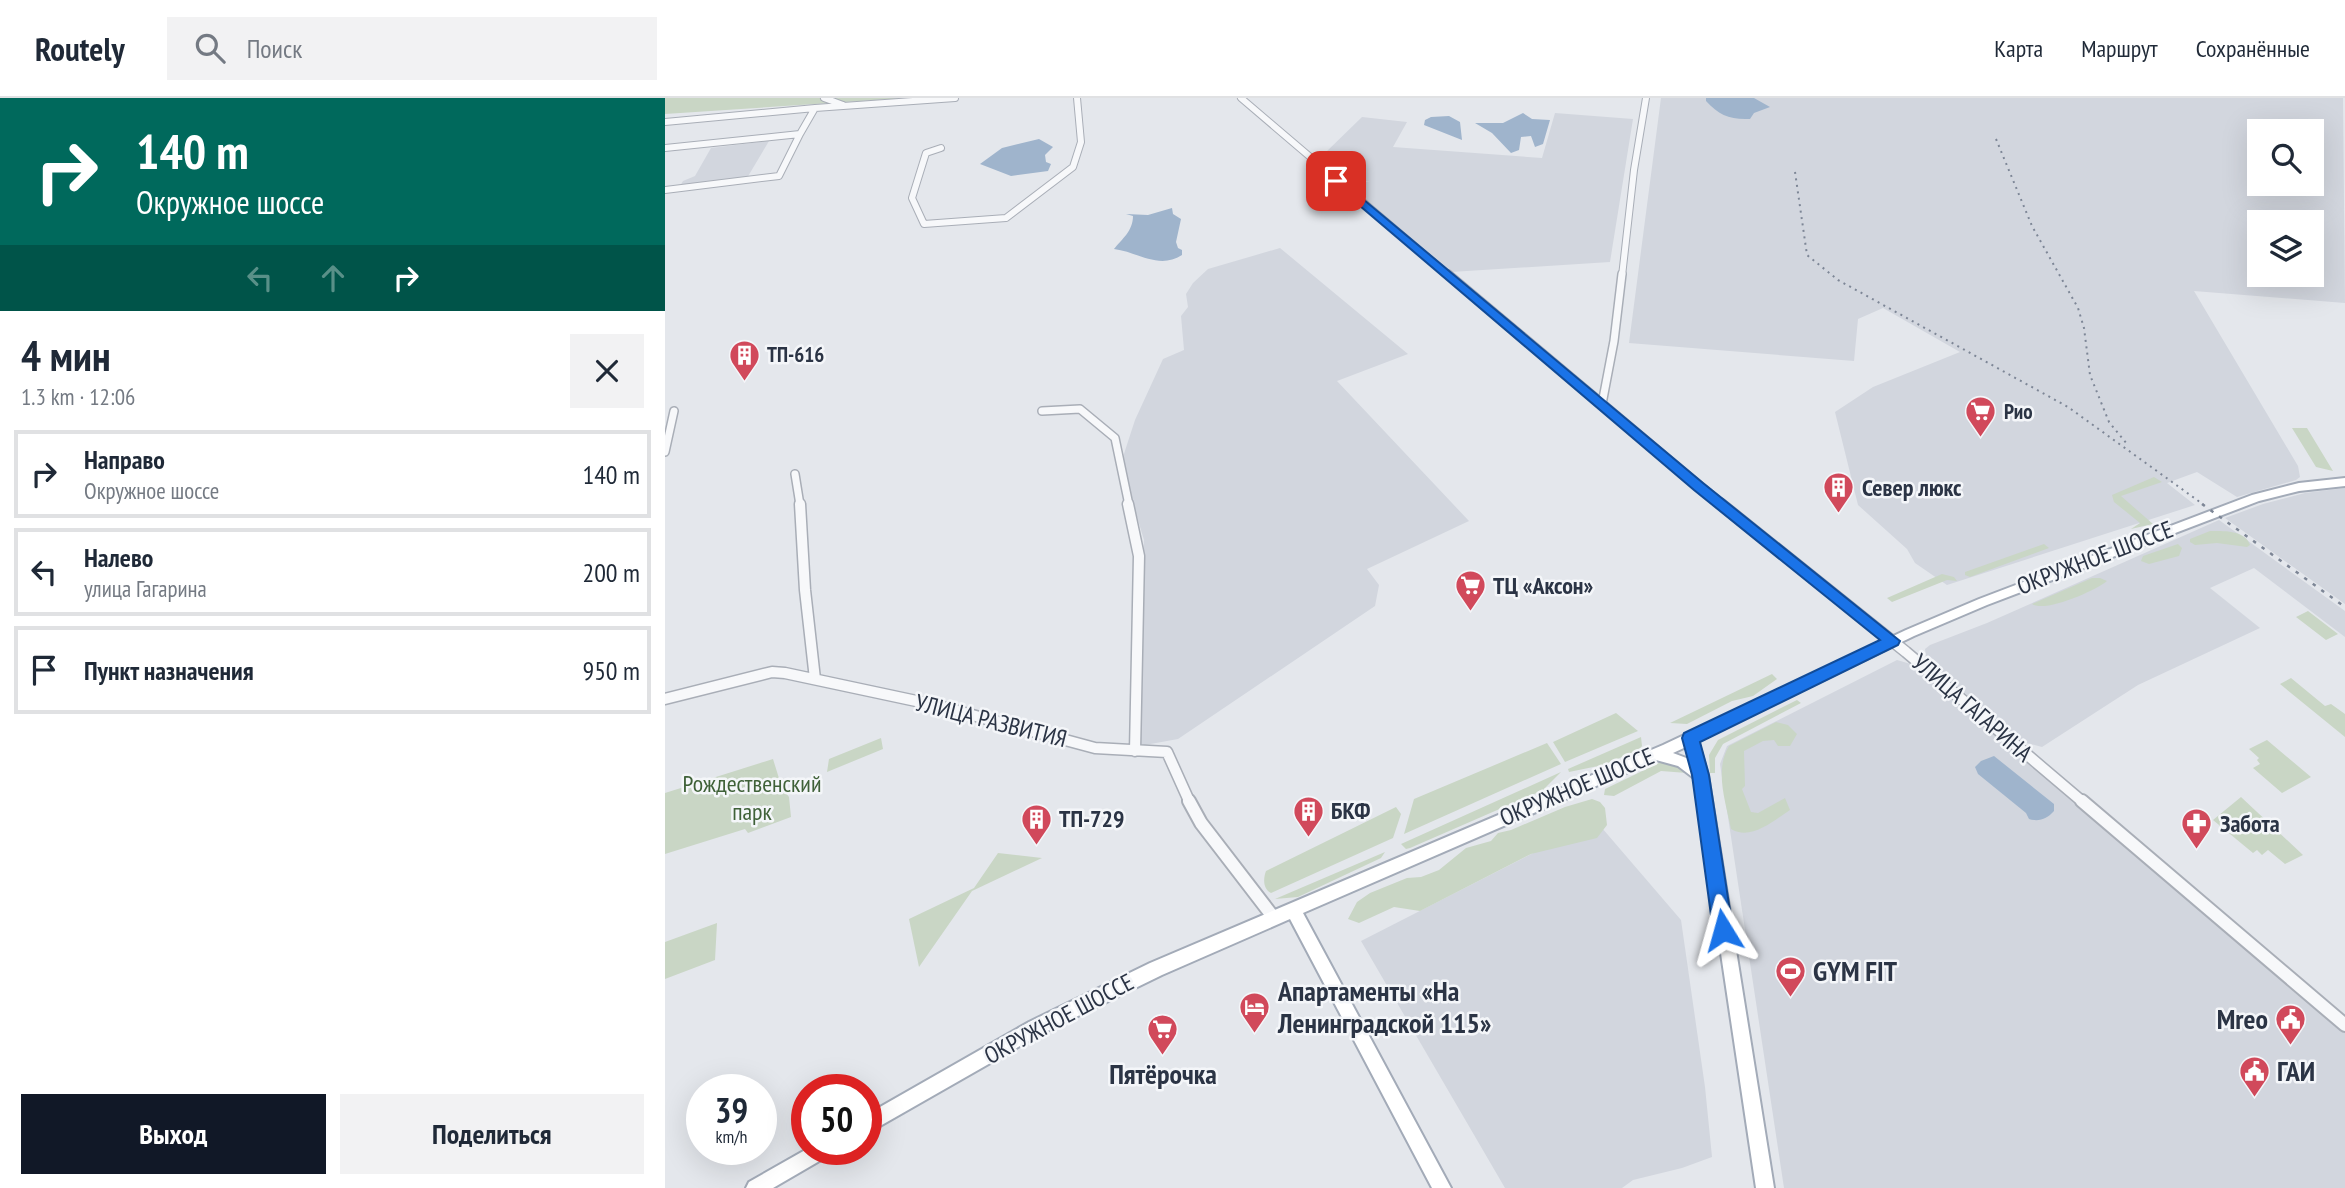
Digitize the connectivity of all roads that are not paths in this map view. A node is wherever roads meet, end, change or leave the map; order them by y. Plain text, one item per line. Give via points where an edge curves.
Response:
1 (824, 98) edge
2 (955, 98) edge
3 (1077, 98) edge
4 (1241, 98) edge
5 (1646, 98) edge
6 (847, 106) junction
7 (815, 108) junction
8 (665, 122) edge
9 (800, 134) junction
10 (665, 148) edge
11 (941, 148) dead end
12 (665, 190) edge
13 (1602, 404) junction
14 (674, 411) dead end
15 (1042, 411) dead end
16 (665, 452) edge
17 (795, 474) dead end
18 (2345, 482) edge
19 (1892, 641) junction
20 (815, 679) junction
21 (665, 699) edge
22 (1690, 738) junction
23 (1135, 751) junction
24 (1655, 754) junction
25 (1700, 775) junction
26 (1293, 910) junction
27 (1275, 918) junction
28 (2345, 1025) edge
29 (882, 1116) edge
30 (796, 1165) edge
31 (755, 1188) edge
32 (1442, 1188) edge
33 (1765, 1188) edge

1 - 6 street
2 - 6 street
3 - 11 street via 1079,158 1006,218 924,224 912,198 926,153
4 - 13 street, УЛИЦА ГАГАРИНА
5 - 13 street
6 - 7 street
7 - 8 street
7 - 9 street
9 - 10 street
9 - 12 street via 779,176
13 - 19 street, УЛИЦА ГАГАРИНА
14 - 16 street
15 - 23 street via 1080,409 1115,438 1139,556
17 - 20 street
18 - 19 main road, ОКРУЖНОЕ ШОССЕ via 2299,487 2247,501
19 - 22 main road, ОКРУЖНОЕ ШОССЕ
19 - 28 street, УЛИЦА ГАГАРИНА
20 - 21 street, УЛИЦА РАЗВИТИЯ via 772,672
20 - 23 street, УЛИЦА РАЗВИТИЯ via 1095,748
22 - 24 main road, ОКРУЖНОЕ ШОССЕ
22 - 25 main road
23 - 27 street, УЛИЦА РАЗВИТИЯ via 1167,752 1201,823
24 - 25 main road via 1682,761
24 - 26 main road, ОКРУЖНОЕ ШОССЕ
25 - 33 main road
26 - 27 main road, ОКРУЖНОЕ ШОССЕ
26 - 32 main road
27 - 29 main road, ОКРУЖНОЕ ШОССЕ via 1070,1010
30 - 31 main road

